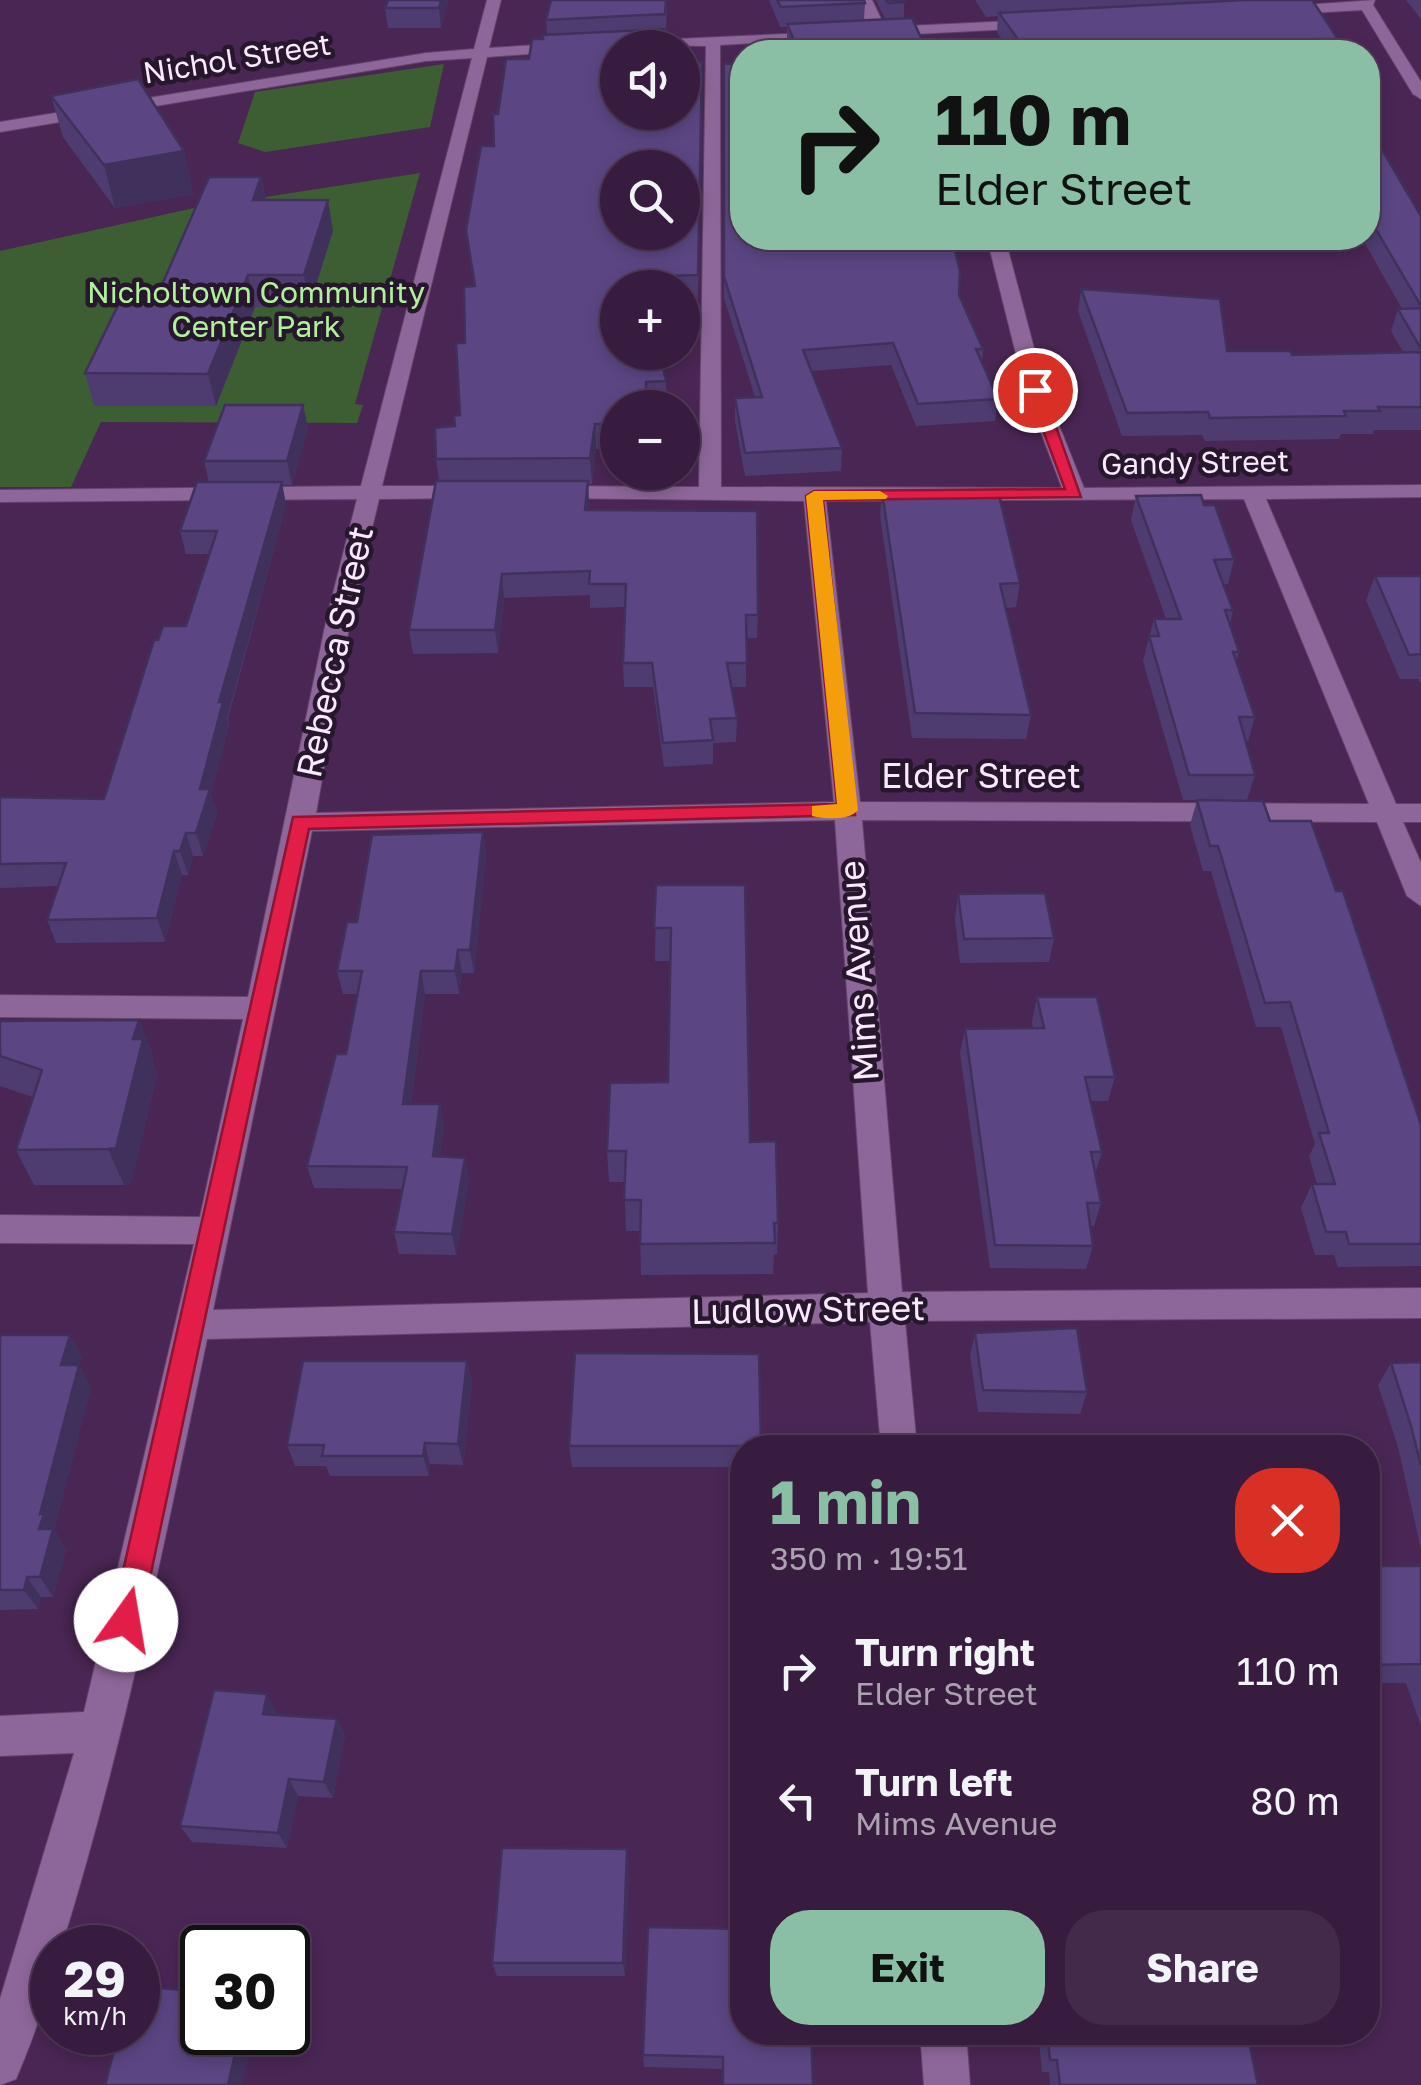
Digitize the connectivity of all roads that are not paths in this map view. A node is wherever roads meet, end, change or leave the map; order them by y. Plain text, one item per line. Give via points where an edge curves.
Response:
1 (494, 0) edge
2 (865, 0) edge
3 (1367, 3) edge
4 (1254, 12) edge
5 (1047, 24) edge
6 (860, 32) edge
7 (878, 32) junction
8 (842, 34) edge
9 (730, 40) edge
10 (732, 40) edge
11 (714, 41) junction
12 (700, 42) edge
13 (579, 47) edge
14 (483, 51) junction
15 (1421, 94) edge
16 (0, 127) edge
17 (999, 250) edge
18 (710, 491) junction
19 (1421, 491) edge
20 (490, 492) edge
21 (530, 492) edge
22 (1252, 492) junction
23 (370, 493) junction
24 (1075, 494) junction
25 (0, 496) edge
26 (814, 496) junction
27 (848, 810) junction
28 (1388, 813) junction
29 (1421, 813) edge
30 (300, 822) junction
31 (1421, 896) edge
32 (0, 1006) edge
33 (257, 1008) junction
34 (0, 1229) edge
35 (213, 1231) junction
36 (1421, 1303) edge
37 (889, 1307) junction
38 (194, 1325) junction
39 (898, 1435) edge
40 (101, 1732) junction
41 (0, 1736) edge
42 (944, 2045) edge
43 (0, 2062) edge
44 (947, 2085) edge

1 - 14 street, Rebecca Street
2 - 7 street
3 - 4 street
3 - 15 street
5 - 7 street via 950,34
6 - 7 street
8 - 10 street
9 - 11 street
11 - 12 street
11 - 18 street
13 - 14 street, Nichol Street
14 - 16 street, Nichol Street
14 - 23 street, Rebecca Street
17 - 24 street via 1035,390
18 - 21 street, Gandy Street
18 - 26 street, Gandy Street
19 - 22 street, Gandy Street
20 - 23 street
22 - 24 street, Gandy Street
22 - 28 street
23 - 25 street
23 - 30 street, Rebecca Street via 347,566
24 - 26 street, Gandy Street
26 - 27 street, Mims Avenue
27 - 28 street, Elder Street
27 - 30 street, Elder Street
27 - 37 street, Mims Avenue
28 - 29 street, Elder Street
28 - 31 street
30 - 33 street, Rebecca Street
32 - 33 street
33 - 35 street, Rebecca Street
34 - 35 street
35 - 38 street, Rebecca Street
36 - 37 street, Ludlow Street
37 - 38 street, Ludlow Street
37 - 39 street, Mims Avenue
38 - 40 street, Rebecca Street
40 - 41 street
40 - 43 street, Rebecca Street
42 - 44 street

